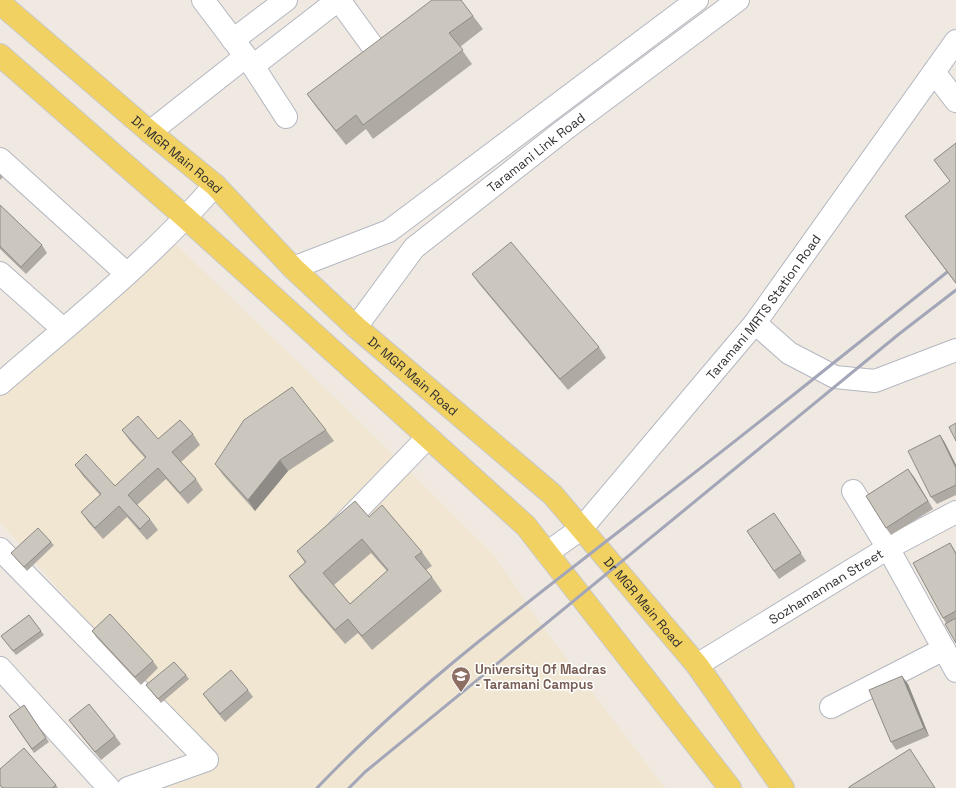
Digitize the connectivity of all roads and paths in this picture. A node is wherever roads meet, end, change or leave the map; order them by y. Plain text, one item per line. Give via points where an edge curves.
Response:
1 (203, 0) edge
2 (286, 0) edge
3 (339, 0) edge
4 (697, 0) edge
5 (738, 0) edge
6 (0, 3) edge
7 (956, 41) edge
8 (376, 51) edge
9 (244, 54) junction
10 (0, 55) edge
11 (934, 72) junction
12 (956, 101) edge
13 (286, 117) dead end
14 (150, 132) junction
15 (0, 159) edge
16 (215, 185) junction
17 (186, 218) junction
18 (293, 268) junction
19 (0, 273) edge
20 (127, 274) junction
21 (755, 323) junction
22 (356, 327) junction
23 (63, 329) junction
24 (956, 350) edge
25 (0, 384) edge
26 (428, 437) junction
27 (853, 491) dead end
28 (956, 512) edge
29 (582, 528) junction
30 (326, 542) edge
31 (0, 548) edge
32 (888, 548) junction
33 (547, 553) junction
34 (944, 649) junction
35 (697, 665) junction
36 (0, 668) edge
37 (956, 671) edge
38 (830, 708) dead end
39 (109, 788) edge
40 (128, 788) edge
41 (730, 788) edge
42 (783, 788) edge

1 - 9 street
2 - 9 street
3 - 8 street
3 - 9 street
4 - 18 street, Taramani Link Road via 389,231
5 - 22 street, Taramani Link Road via 564,130 414,248
6 - 14 main road, Dr MGR Main Road
7 - 11 street, Taramani MRTS Station Road
9 - 13 street
9 - 14 street
10 - 17 main road
11 - 12 street
11 - 21 street, Taramani MRTS Station Road
14 - 16 main road, Dr MGR Main Road
15 - 20 street
16 - 17 street
16 - 18 main road, Dr MGR Main Road
17 - 20 street
17 - 26 main road
18 - 22 main road, Dr MGR Main Road
19 - 23 street
20 - 23 street
21 - 24 street via 789,353 835,377 875,381
21 - 29 street, Taramani MRTS Station Road
22 - 29 main road, Dr MGR Main Road via 553,495
23 - 25 street
26 - 30 street
26 - 33 main road via 526,526
27 - 32 street
28 - 32 street, Sozhamannan Street
29 - 33 street, Taramani MRTS Station Road
29 - 35 main road, Dr MGR Main Road
31 - 40 street via 207,760
32 - 34 street
32 - 35 street, Sozhamannan Street
33 - 41 main road
34 - 37 street
34 - 38 street
35 - 42 main road, Dr MGR Main Road
36 - 39 street

